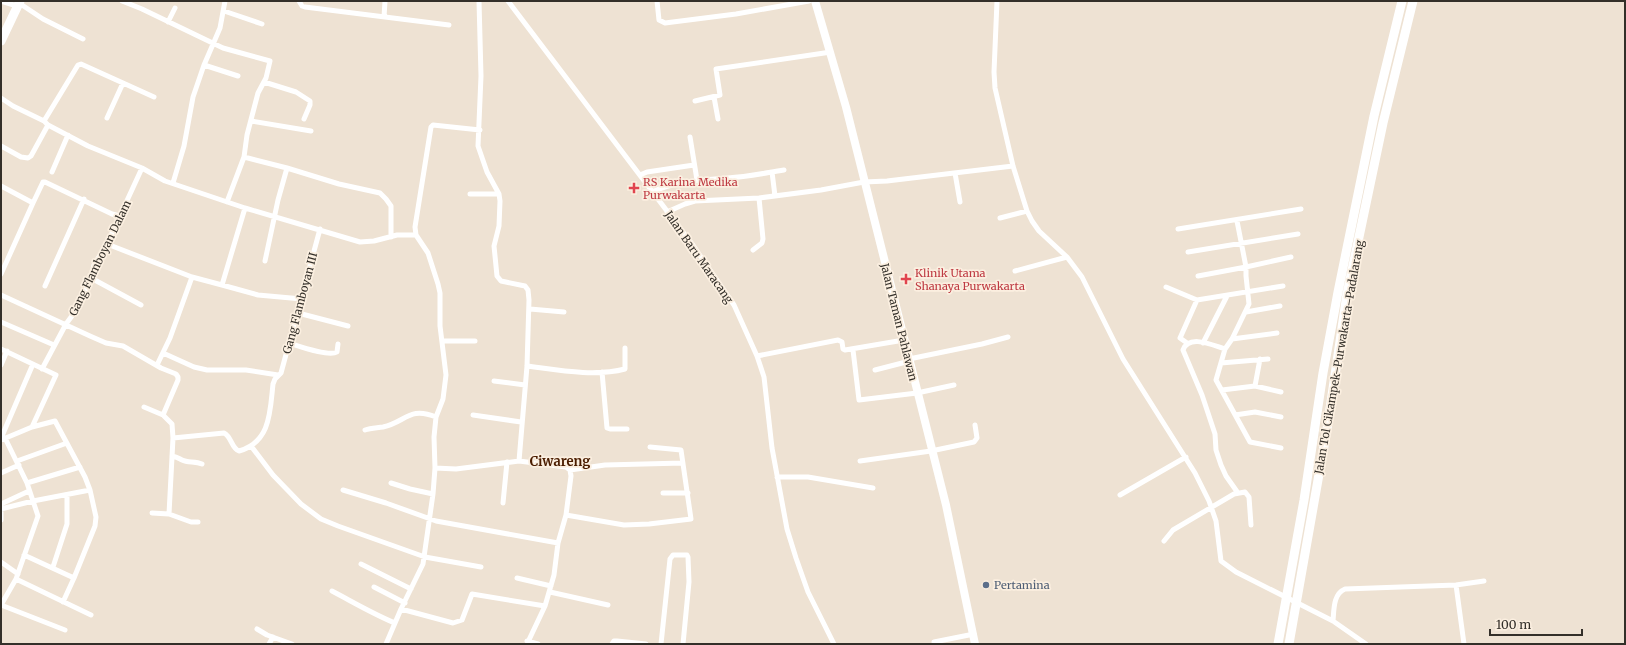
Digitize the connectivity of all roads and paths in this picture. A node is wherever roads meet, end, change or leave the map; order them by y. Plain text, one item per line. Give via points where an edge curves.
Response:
1 (1, 1) edge
2 (122, 1) edge
3 (225, 1) edge
4 (299, 1) edge
5 (385, 1) edge
6 (480, 1) edge
7 (508, 1) edge
8 (657, 1) edge
9 (809, 1) edge
10 (815, 1) edge
11 (997, 1) edge
12 (1402, 1) edge
13 (1413, 1) edge
14 (19, 3) edge
15 (175, 8) dead end
16 (224, 11) junction
17 (384, 17) junction
18 (168, 22) junction
19 (262, 24) dead end
20 (449, 25) dead end
21 (83, 39) dead end
22 (1, 41) edge
23 (213, 43) junction
24 (831, 52) junction
25 (204, 65) junction
26 (238, 76) dead end
27 (264, 82) junction
28 (123, 83) junction
29 (154, 97) dead end
30 (714, 97) junction
31 (1, 98) edge
32 (695, 101) dead end
33 (107, 118) dead end
34 (304, 119) dead end
35 (718, 119) dead end
36 (251, 121) junction
37 (46, 123) junction
38 (480, 130) junction
39 (311, 131) dead end
40 (68, 135) junction
41 (690, 137) dead end
42 (1, 146) edge
43 (244, 157) junction
44 (694, 165) junction
45 (1013, 166) junction
46 (142, 168) junction
47 (287, 168) junction
48 (784, 170) dead end
49 (52, 172) dead end
50 (772, 172) junction
51 (955, 173) junction
52 (640, 175) junction
53 (697, 180) junction
54 (864, 182) junction
55 (173, 183) junction
56 (1, 186) edge
57 (652, 192) junction
58 (470, 194) dead end
59 (499, 194) junction
60 (775, 196) junction
61 (760, 198) junction
62 (84, 199) junction
63 (227, 202) junction
64 (960, 202) dead end
65 (33, 203) junction
66 (245, 208) junction
67 (1301, 209) dead end
68 (1027, 211) junction
69 (667, 212) junction
70 (120, 216) junction
71 (275, 217) junction
72 (1000, 218) dead end
73 (1237, 221) junction
74 (320, 229) junction
75 (1178, 229) dead end
76 (1298, 234) dead end
77 (416, 235) junction
78 (391, 237) junction
79 (107, 244) junction
80 (1241, 244) junction
81 (754, 250) dead end
82 (1188, 252) dead end
83 (1067, 257) junction
84 (1291, 257) dead end
85 (265, 261) dead end
86 (1246, 268) junction
87 (1015, 271) dead end
88 (1, 274) edge
89 (1198, 276) dead end
90 (91, 278) junction
91 (192, 278) junction
92 (222, 285) junction
93 (45, 286) dead end
94 (1166, 286) dead end
95 (1283, 286) dead end
96 (1248, 292) junction
97 (1227, 296) junction
98 (1, 297) edge
99 (302, 299) junction
100 (1197, 300) junction
101 (141, 304) dead end
102 (1280, 306) dead end
103 (530, 309) junction
104 (564, 312) dead end
105 (1246, 312) junction
106 (298, 313) junction
107 (1, 322) edge
108 (66, 324) junction
109 (348, 326) dead end
110 (1277, 333) dead end
111 (1008, 337) dead end
112 (1232, 339) junction
113 (904, 340) junction
114 (442, 341) junction
115 (475, 341) dead end
116 (288, 343) junction
117 (1187, 343) junction
118 (1203, 343) junction
119 (338, 344) dead end
120 (54, 346) junction
121 (625, 348) dead end
122 (1, 349) edge
123 (1225, 349) junction
124 (853, 350) junction
125 (7, 351) junction
126 (163, 353) junction
127 (757, 356) junction
128 (1260, 359) junction
129 (1268, 359) dead end
130 (909, 360) junction
131 (1221, 363) junction
132 (33, 364) junction
133 (1, 365) edge
134 (157, 366) junction
135 (527, 366) junction
136 (42, 369) junction
137 (875, 370) dead end
138 (602, 372) junction
139 (278, 375) junction
140 (494, 381) dead end
141 (525, 385) junction
142 (954, 385) dead end
143 (1255, 386) junction
144 (1222, 390) junction
145 (917, 392) junction
146 (1281, 392) dead end
147 (144, 407) dead end
148 (163, 415) junction
149 (473, 415) dead end
150 (1235, 415) junction
151 (436, 416) junction
152 (1281, 416) dead end
153 (521, 422) junction
154 (975, 426) dead end
155 (32, 427) junction
156 (627, 429) dead end
157 (365, 430) dead end
158 (2, 438) edge
159 (173, 438) junction
160 (67, 444) junction
161 (251, 446) junction
162 (650, 447) dead end
163 (1281, 448) dead end
164 (932, 451) junction
165 (172, 456) junction
166 (1186, 457) junction
167 (519, 461) junction
168 (860, 461) dead end
169 (507, 462) junction
170 (18, 463) junction
171 (202, 464) dead end
172 (683, 464) junction
173 (80, 467) junction
174 (435, 468) junction
175 (570, 470) junction
176 (1, 473) edge
177 (776, 477) junction
178 (27, 483) junction
179 (391, 483) dead end
180 (873, 488) dead end
181 (90, 490) junction
182 (342, 490) dead end
183 (29, 491) junction
184 (663, 493) dead end
185 (688, 493) junction
186 (1238, 493) junction
187 (433, 494) junction
188 (67, 495) junction
189 (1120, 495) dead end
190 (33, 501) junction
191 (503, 503) dead end
192 (1, 504) edge
193 (1212, 508) junction
194 (1, 509) edge
195 (152, 513) dead end
196 (169, 514) junction
197 (566, 515) junction
198 (429, 519) junction
199 (1, 520) edge
200 (198, 522) dead end
201 (1251, 525) dead end
202 (1164, 542) dead end
203 (558, 543) junction
204 (24, 555) junction
205 (425, 557) junction
206 (1, 562) edge
207 (361, 564) dead end
208 (53, 567) junction
209 (481, 567) dead end
210 (17, 577) junction
211 (74, 578) junction
212 (517, 578) dead end
213 (1484, 581) dead end
214 (1456, 585) junction
215 (374, 587) dead end
216 (412, 589) junction
217 (550, 589) junction
218 (332, 591) dead end
219 (3, 597) edge
220 (63, 602) junction
221 (405, 603) junction
222 (1, 605) edge
223 (608, 605) dead end
224 (545, 606) junction
225 (401, 609) junction
226 (91, 615) dead end
227 (1332, 621) junction
228 (395, 623) junction
229 (257, 629) dead end
230 (65, 630) dead end
231 (974, 634) junction
232 (273, 637) junction
233 (527, 642) edge
234 (934, 642) dead end
235 (638, 643) edge
236 (269, 644) edge
237 (292, 644) edge
238 (386, 644) edge
239 (538, 644) edge
240 (612, 644) edge
241 (646, 644) edge
242 (661, 644) edge
243 (683, 644) edge
244 (834, 644) edge
245 (975, 644) edge
246 (1278, 644) edge
247 (1290, 644) edge
248 (1366, 644) edge
249 (1464, 644) edge

1 - 14 street
2 - 18 street
3 - 16 street
4 - 17 street via 305,7
5 - 17 street
6 - 38 street
7 - 52 street, Jalan Baru Maracang
8 - 9 street via 659,20 665,23
10 - 24 main road, Jalan Taman Pahlawan
11 - 45 street via 995,88
12 - 246 highway, Jalan Tol Cikampek–Purwakarta–Padalarang via 1372,122 1338,292
13 - 247 highway, Jalan Tol Cikampek–Purwakarta–Padalarang via 1383,123 1347,294
14 - 21 street via 43,19
14 - 22 highway
15 - 18 street
16 - 19 street
16 - 23 street
17 - 20 street
18 - 23 street
23 - 25 street
23 - 27 street via 269,60 270,66
24 - 30 street via 716,69 721,94
24 - 54 main road, Jalan Taman Pahlawan
25 - 26 street
25 - 55 street via 193,97 184,146
27 - 34 street via 296,92 310,101
27 - 36 street via 258,93
28 - 29 street
28 - 33 street
28 - 37 street via 84,65 78,65
30 - 32 street
30 - 35 street
31 - 37 street
36 - 39 street
36 - 43 street
37 - 40 street
37 - 42 street via 28,158
38 - 59 street via 478,146 487,172
38 - 77 street via 433,125 430,127 415,222
40 - 46 street via 96,150
40 - 49 street
41 - 44 street
43 - 47 street
43 - 63 street
44 - 52 street
44 - 53 street
45 - 51 street
45 - 68 street
46 - 55 street
46 - 70 street, Gang Flamboyan Dalam
47 - 71 street
47 - 78 street via 382,194 391,206
48 - 50 street
50 - 53 street
50 - 60 street
51 - 54 street
51 - 64 street
52 - 57 street, Jalan Baru Maracang
53 - 57 street via 665,186
54 - 60 street
54 - 113 main road, Jalan Taman Pahlawan
55 - 63 street
56 - 65 street
57 - 69 street, Jalan Baru Maracang
58 - 59 street
59 - 103 street via 500,210 494,246 497,276 501,281 525,286 528,290
60 - 61 street
61 - 69 street via 695,201
61 - 81 street via 763,239
62 - 65 street via 43,182
62 - 70 street
62 - 93 street
63 - 66 street
65 - 88 street
66 - 71 street
66 - 92 street
67 - 73 street
68 - 72 street
68 - 83 street via 1039,231
69 - 127 street, Jalan Baru Maracang via 734,305
70 - 79 street, Gang Flamboyan Dalam
71 - 74 street
71 - 85 street
73 - 75 street
73 - 80 street
74 - 78 street via 360,242
74 - 99 street, Gang Flamboyan III
76 - 80 street
77 - 78 street
77 - 114 street via 428,253 438,284
79 - 90 street, Gang Flamboyan Dalam via 94,265
79 - 91 street
80 - 82 street
80 - 86 street
83 - 87 street
83 - 166 street via 1086,283 1128,368
84 - 86 street
86 - 89 street
86 - 96 street
90 - 101 street
90 - 108 street, Gang Flamboyan Dalam via 77,309
91 - 92 street
91 - 126 street
92 - 99 street via 258,296
94 - 100 street
95 - 96 street
96 - 97 street
96 - 105 street via 1249,304
97 - 100 street
97 - 118 street
98 - 108 street
99 - 106 street, Gang Flamboyan III
100 - 117 street via 1180,338
102 - 105 street
103 - 104 street
103 - 135 street
105 - 112 street
106 - 109 street
106 - 116 street, Gang Flamboyan III
107 - 120 street
108 - 120 street, Gang Flamboyan Dalam
108 - 134 street via 106,343 123,346
110 - 112 street
111 - 130 street
112 - 123 street
113 - 124 street
113 - 130 main road, Jalan Taman Pahlawan
114 - 115 street
114 - 151 street via 446,375 443,400
116 - 119 street via 334,354 337,352
116 - 139 street, Gang Flamboyan III via 281,373
117 - 118 street
117 - 186 street via 1183,354 1202,395 1215,434 1216,450 1226,476
118 - 123 street
120 - 136 street, Gang Flamboyan Dalam
121 - 138 street via 624,369
122 - 125 street
123 - 131 street
124 - 127 street via 844,350 842,342 838,340
124 - 145 street via 859,400
125 - 132 street
125 - 133 street
126 - 134 street
126 - 139 street via 207,370 246,370
127 - 177 street, Jalan Baru Maracang via 764,376
128 - 129 street
128 - 131 street
128 - 143 street
130 - 137 street
130 - 145 main road, Jalan Taman Pahlawan
131 - 144 street via 1216,380
132 - 136 street
132 - 158 street
134 - 148 street via 178,377
135 - 138 street
135 - 141 street
136 - 155 street via 56,376
138 - 156 street via 607,428
139 - 161 street, Gang Flamboyan III via 273,384 268,424
140 - 141 street
141 - 153 street
142 - 145 street
143 - 144 street
143 - 146 street
144 - 150 street
145 - 164 main road, Jalan Taman Pahlawan
147 - 148 street
148 - 159 street via 172,424
149 - 153 street
150 - 152 street via 1255,412
150 - 163 street via 1250,442
151 - 157 street via 425,412 412,414 383,427
151 - 174 street
153 - 167 street
154 - 164 street via 977,438 974,442
155 - 158 street
155 - 160 street via 55,421
158 - 170 street
159 - 161 street via 224,434 229,437 236,450
159 - 165 street
160 - 170 street
160 - 173 street
161 - 205 street via 301,504 317,516
162 - 172 street via 680,449
164 - 168 street
164 - 231 main road, Jalan Taman Pahlawan
165 - 171 street
165 - 196 street
166 - 189 street
166 - 193 street
167 - 169 street
167 - 175 street via 566,467
169 - 174 street via 456,469
169 - 191 street
170 - 176 street
170 - 178 street
172 - 175 street via 605,465
172 - 185 street
173 - 178 street
173 - 181 street
174 - 187 street
175 - 197 street
177 - 180 street via 808,477
177 - 244 street, Jalan Baru Maracang via 787,529 805,585
178 - 183 street
179 - 187 street
181 - 188 street
181 - 211 street via 96,523
182 - 198 street
183 - 190 street
183 - 192 street
184 - 185 street
185 - 197 street via 691,518 686,521 624,525
186 - 193 street
186 - 201 street via 1245,492 1249,497
187 - 198 street
188 - 190 street
188 - 208 street via 67,524
190 - 194 street
190 - 204 street via 38,518
193 - 202 street via 1173,530
193 - 227 street via 1218,532 1220,561 1236,572
194 - 199 street
195 - 196 street
196 - 200 street
197 - 203 street
198 - 203 street
198 - 205 street
203 - 217 street
204 - 208 street
204 - 210 street
205 - 209 street
205 - 216 street
206 - 210 street
207 - 216 street
208 - 211 street
210 - 219 street
210 - 220 street
211 - 220 street
212 - 217 street
213 - 214 street
214 - 227 street via 1346,589 1337,597
214 - 249 street
215 - 221 street
216 - 221 street
217 - 223 street
217 - 224 street
218 - 228 street
219 - 222 street
220 - 226 street
221 - 225 street
222 - 230 street
224 - 225 street via 472,594 462,620 453,623
224 - 233 street
225 - 228 street
227 - 248 street
228 - 238 street
229 - 232 street
231 - 234 street
231 - 245 main road, Jalan Taman Pahlawan
232 - 236 street
232 - 237 street
233 - 239 street
235 - 240 street via 614,641
235 - 241 street
242 - 243 street via 670,559 672,555 686,555 689,582

